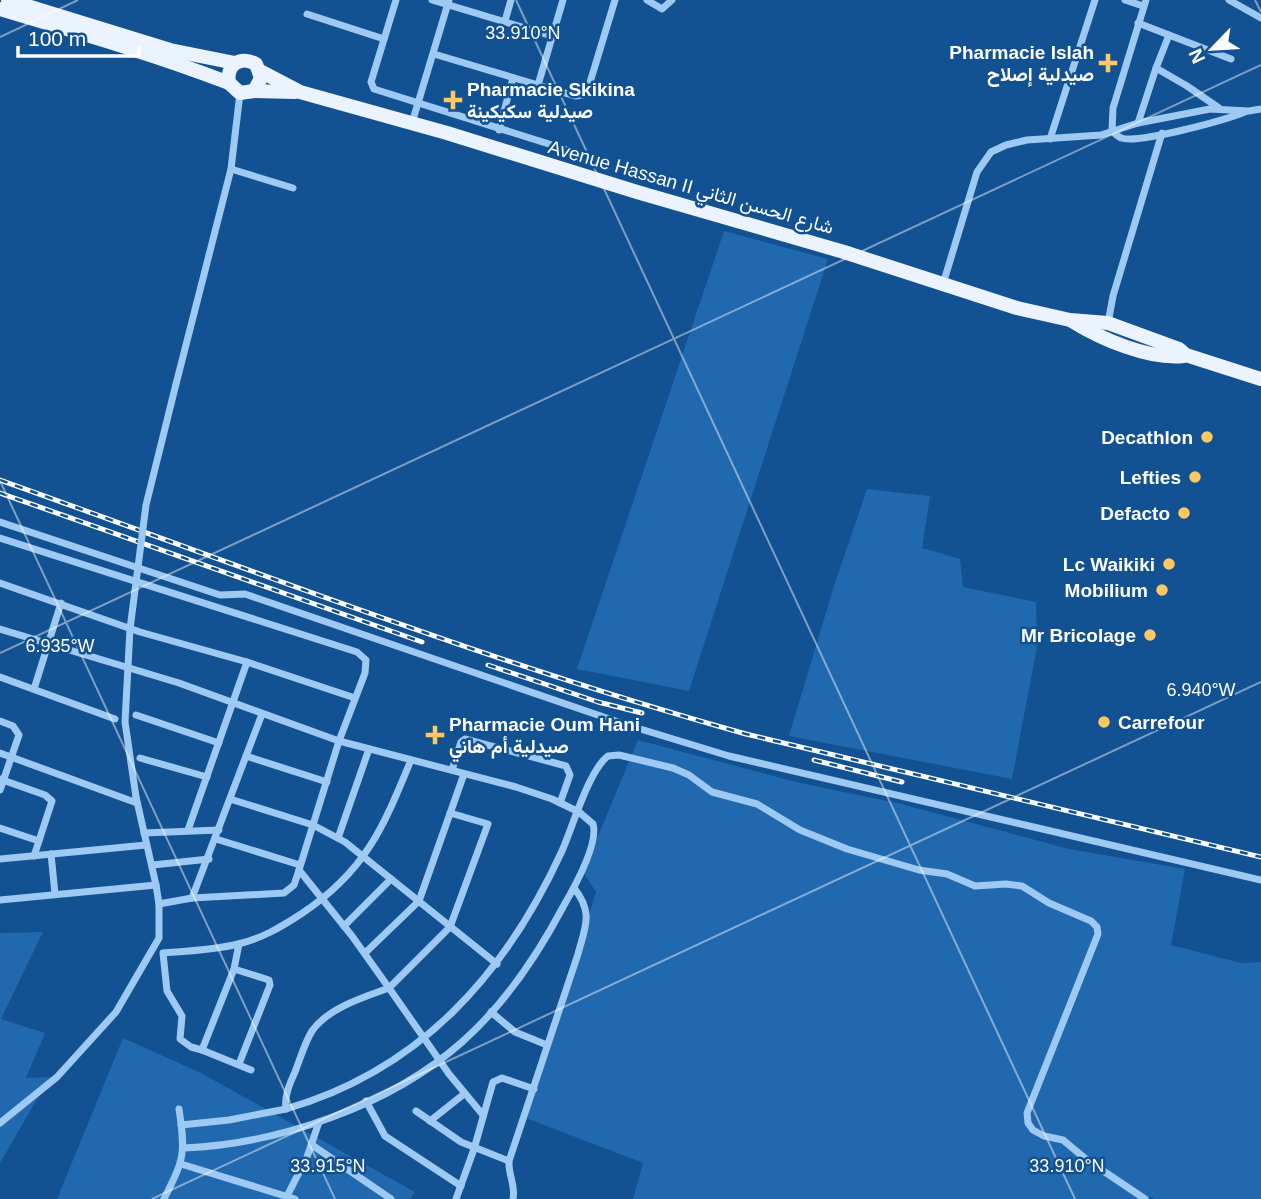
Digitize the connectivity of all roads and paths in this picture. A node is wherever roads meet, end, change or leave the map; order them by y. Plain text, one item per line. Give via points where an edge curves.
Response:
1 (8, 0) edge
2 (396, 0) edge
3 (432, 0) edge
4 (511, 0) edge
5 (563, 0) edge
6 (615, 0) edge
7 (647, 0) edge
8 (672, 0) edge
9 (1095, 0) edge
10 (1125, 0) edge
11 (1229, 0) edge
12 (449, 2) edge
13 (1145, 3) edge
14 (0, 9) edge
15 (307, 14) dead end
16 (1261, 18) edge
17 (505, 20) junction
18 (1138, 23) junction
19 (1169, 35) junction
20 (552, 36) junction
21 (384, 39) junction
22 (434, 54) junction
23 (1231, 59) dead end
24 (235, 63) junction
25 (1156, 68) junction
26 (260, 71) junction
27 (513, 78) junction
28 (538, 85) junction
29 (241, 89) junction
30 (300, 92) junction
31 (418, 105) junction
32 (1220, 109) junction
33 (1261, 109) edge
34 (1249, 111) junction
35 (1138, 123) junction
36 (412, 124) junction
37 (499, 130) junction
38 (1112, 131) junction
39 (511, 133) junction
40 (1162, 133) junction
41 (1050, 139) junction
42 (505, 152) junction
43 (587, 156) dead end
44 (230, 169) junction
45 (293, 188) dead end
46 (943, 284) junction
47 (1070, 320) junction
48 (1108, 323) junction
49 (1103, 338) junction
50 (1140, 343) junction
51 (1261, 379) edge
52 (0, 522) edge
53 (0, 538) edge
54 (0, 583) edge
55 (61, 603) junction
56 (0, 629) edge
57 (49, 644) junction
58 (247, 662) junction
59 (0, 677) edge
60 (34, 689) junction
61 (355, 698) junction
62 (232, 702) junction
63 (262, 714) junction
64 (136, 715) dead end
65 (115, 719) dead end
66 (0, 721) edge
67 (339, 741) junction
68 (219, 743) junction
69 (369, 749) junction
70 (0, 753) edge
71 (246, 756) junction
72 (12, 757) junction
73 (140, 758) dead end
74 (411, 760) junction
75 (452, 770) junction
76 (464, 774) junction
77 (207, 777) junction
78 (2, 780) edge
79 (327, 782) junction
80 (0, 790) edge
81 (230, 799) junction
82 (136, 800) junction
83 (560, 803) junction
84 (579, 811) junction
85 (450, 813) junction
86 (313, 825) junction
87 (0, 828) edge
88 (188, 830) junction
89 (219, 830) junction
90 (144, 834) junction
91 (338, 838) junction
92 (216, 839) junction
93 (39, 841) junction
94 (146, 845) junction
95 (51, 854) junction
96 (34, 856) junction
97 (364, 856) junction
98 (0, 859) edge
99 (209, 859) junction
100 (153, 865) junction
101 (299, 867) junction
102 (391, 878) junction
103 (1261, 880) edge
104 (156, 885) junction
105 (573, 888) junction
106 (55, 894) junction
107 (192, 898) junction
108 (323, 899) junction
109 (0, 900) edge
110 (419, 901) junction
111 (159, 904) junction
112 (344, 926) junction
113 (450, 927) junction
114 (239, 944) junction
115 (365, 953) junction
116 (497, 964) junction
117 (234, 969) junction
118 (389, 988) junction
119 (491, 1012) junction
120 (423, 1038) junction
121 (547, 1045) junction
122 (202, 1050) junction
123 (440, 1060) junction
124 (239, 1064) junction
125 (251, 1070) dead end
126 (534, 1089) junction
127 (464, 1094) junction
128 (366, 1101) junction
129 (179, 1109) dead end
130 (286, 1109) junction
131 (416, 1111) dead end
132 (483, 1115) junction
133 (430, 1121) junction
134 (319, 1122) junction
135 (0, 1123) edge
136 (181, 1125) junction
137 (312, 1145) junction
138 (184, 1148) junction
139 (474, 1149) junction
140 (509, 1161) junction
141 (181, 1164) junction
142 (461, 1186) junction
143 (289, 1198) edge
144 (164, 1199) edge
145 (391, 1199) edge
146 (456, 1199) edge
147 (513, 1199) edge
148 (1146, 1199) edge

1 - 24 main road via 170,50
2 - 21 street
3 - 12 street
4 - 17 street
5 - 20 street
6 - 28 street via 586,93 575,96
7 - 8 street via 662,9
9 - 41 street
10 - 13 street
11 - 16 street
12 - 17 street
12 - 22 street
13 - 18 street
14 - 29 main road, Avenue Hassan II شارع الحسن الثاني via 160,58
15 - 21 street
17 - 20 street
18 - 19 street
18 - 38 street via 1112,113
19 - 23 street
19 - 25 street
20 - 28 street
21 - 31 street via 373,88
22 - 27 street
22 - 31 street
24 - 26 main road via 250,61
24 - 29 main road via 228,76
25 - 32 street
25 - 35 street
26 - 29 main road via 261,78
26 - 30 main road, Avenue Hassan II شارع الحسن الثاني
27 - 28 street
27 - 37 street
29 - 30 main road, Avenue Hassan II شارع الحسن الثاني
29 - 44 street
30 - 36 main road, Avenue Hassan II شارع الحسن الثاني
31 - 36 street
31 - 37 street
32 - 34 street
32 - 35 street
33 - 34 street
34 - 40 street via 1216,123
35 - 38 street
36 - 42 main road, Avenue Hassan II شارع الحسن الثاني
37 - 39 street
38 - 40 street via 1126,139
38 - 41 street
39 - 42 street
39 - 43 street
40 - 48 street
41 - 46 street via 1006,145 985,159
42 - 46 main road, Avenue Hassan II شارع الحسن الثاني
44 - 45 street
44 - 82 street, bridge via 146,505 124,710
46 - 47 main road, Avenue Hassan II شارع الحسن الثاني
47 - 48 main road, Avenue Hassan II شارع الحسن الثاني
47 - 49 main road, Avenue Hassan II شارع الحسن الثاني
48 - 49 main road via 1101,331
48 - 50 main road, Avenue Hassan II شارع الحسن الثاني
49 - 50 main road, Avenue Hassan II شارع الحسن الثاني
50 - 51 main road via 1171,346
52 - 103 street via 220,594 245,594 729,756
53 - 61 street via 357,652 365,657 367,666
54 - 55 street
55 - 57 street
55 - 58 street via 140,632
56 - 57 street
57 - 60 street
57 - 62 street
58 - 61 street
58 - 62 street
59 - 60 street
60 - 65 street
61 - 67 street
62 - 63 street
62 - 68 street
63 - 67 street
63 - 71 street
64 - 68 street
66 - 72 street via 19,733
67 - 69 street
67 - 79 street
68 - 77 street
69 - 74 street
69 - 91 street
70 - 72 street
71 - 79 street
71 - 81 street
72 - 78 street
72 - 82 street
73 - 77 street
74 - 75 street
74 - 97 street
75 - 76 street
75 - 83 street via 465,738 566,766 570,775
76 - 83 street
76 - 85 street
77 - 88 street
78 - 80 street
78 - 93 street via 51,799
79 - 86 street
81 - 86 street
81 - 89 street
82 - 90 street
83 - 84 street
84 - 105 street via 595,831
84 - 116 street via 543,890
84 - 148 street via 601,761 620,755 681,771 712,792 757,804 800,830 848,849 947,874 975,886 1022,886 1091,921 1098,934 1027,1114 1028,1122 1044,1136 1063,1140
85 - 110 street
85 - 113 street via 488,824
86 - 91 street
86 - 101 street
87 - 93 street
88 - 89 street
88 - 90 street
89 - 92 street
90 - 94 street
91 - 97 street
92 - 99 street
92 - 101 street
93 - 96 street
94 - 95 street
94 - 100 street
95 - 96 street
95 - 106 street
96 - 98 street
97 - 102 street
97 - 108 street
99 - 100 street
99 - 107 street
100 - 104 street
101 - 107 street via 293,885 284,893
101 - 108 street
102 - 110 street
102 - 112 street
104 - 106 street
104 - 111 street
105 - 119 street via 544,939
105 - 121 street via 586,906 587,920
106 - 109 street
107 - 111 street
108 - 112 street
108 - 114 street via 285,924
110 - 113 street
110 - 115 street
111 - 135 street via 159,938 116,1012 57,1077
112 - 115 street
113 - 116 street
113 - 118 street
114 - 117 street
114 - 122 street via 163,953 167,991 182,1016 180,1039
115 - 118 street
116 - 120 street via 455,1012
117 - 122 street
117 - 124 street via 262,977 270,985
118 - 120 street
118 - 130 street via 335,1012 313,1031 289,1087
119 - 121 street via 515,1032
119 - 123 street
120 - 123 street
120 - 130 street via 345,1087
121 - 126 street
122 - 124 street
123 - 127 street
123 - 128 street
124 - 125 street
126 - 132 street via 497,1078
126 - 140 street
127 - 132 street
127 - 133 street
128 - 134 street
128 - 142 street via 385,1136
129 - 136 street
130 - 136 street
131 - 133 street
132 - 139 street
133 - 139 street
134 - 137 street
134 - 138 street via 242,1143
136 - 138 street
137 - 143 street
137 - 145 street
138 - 141 street
139 - 140 street
139 - 142 street
140 - 147 street
141 - 143 street
141 - 144 street
142 - 146 street

